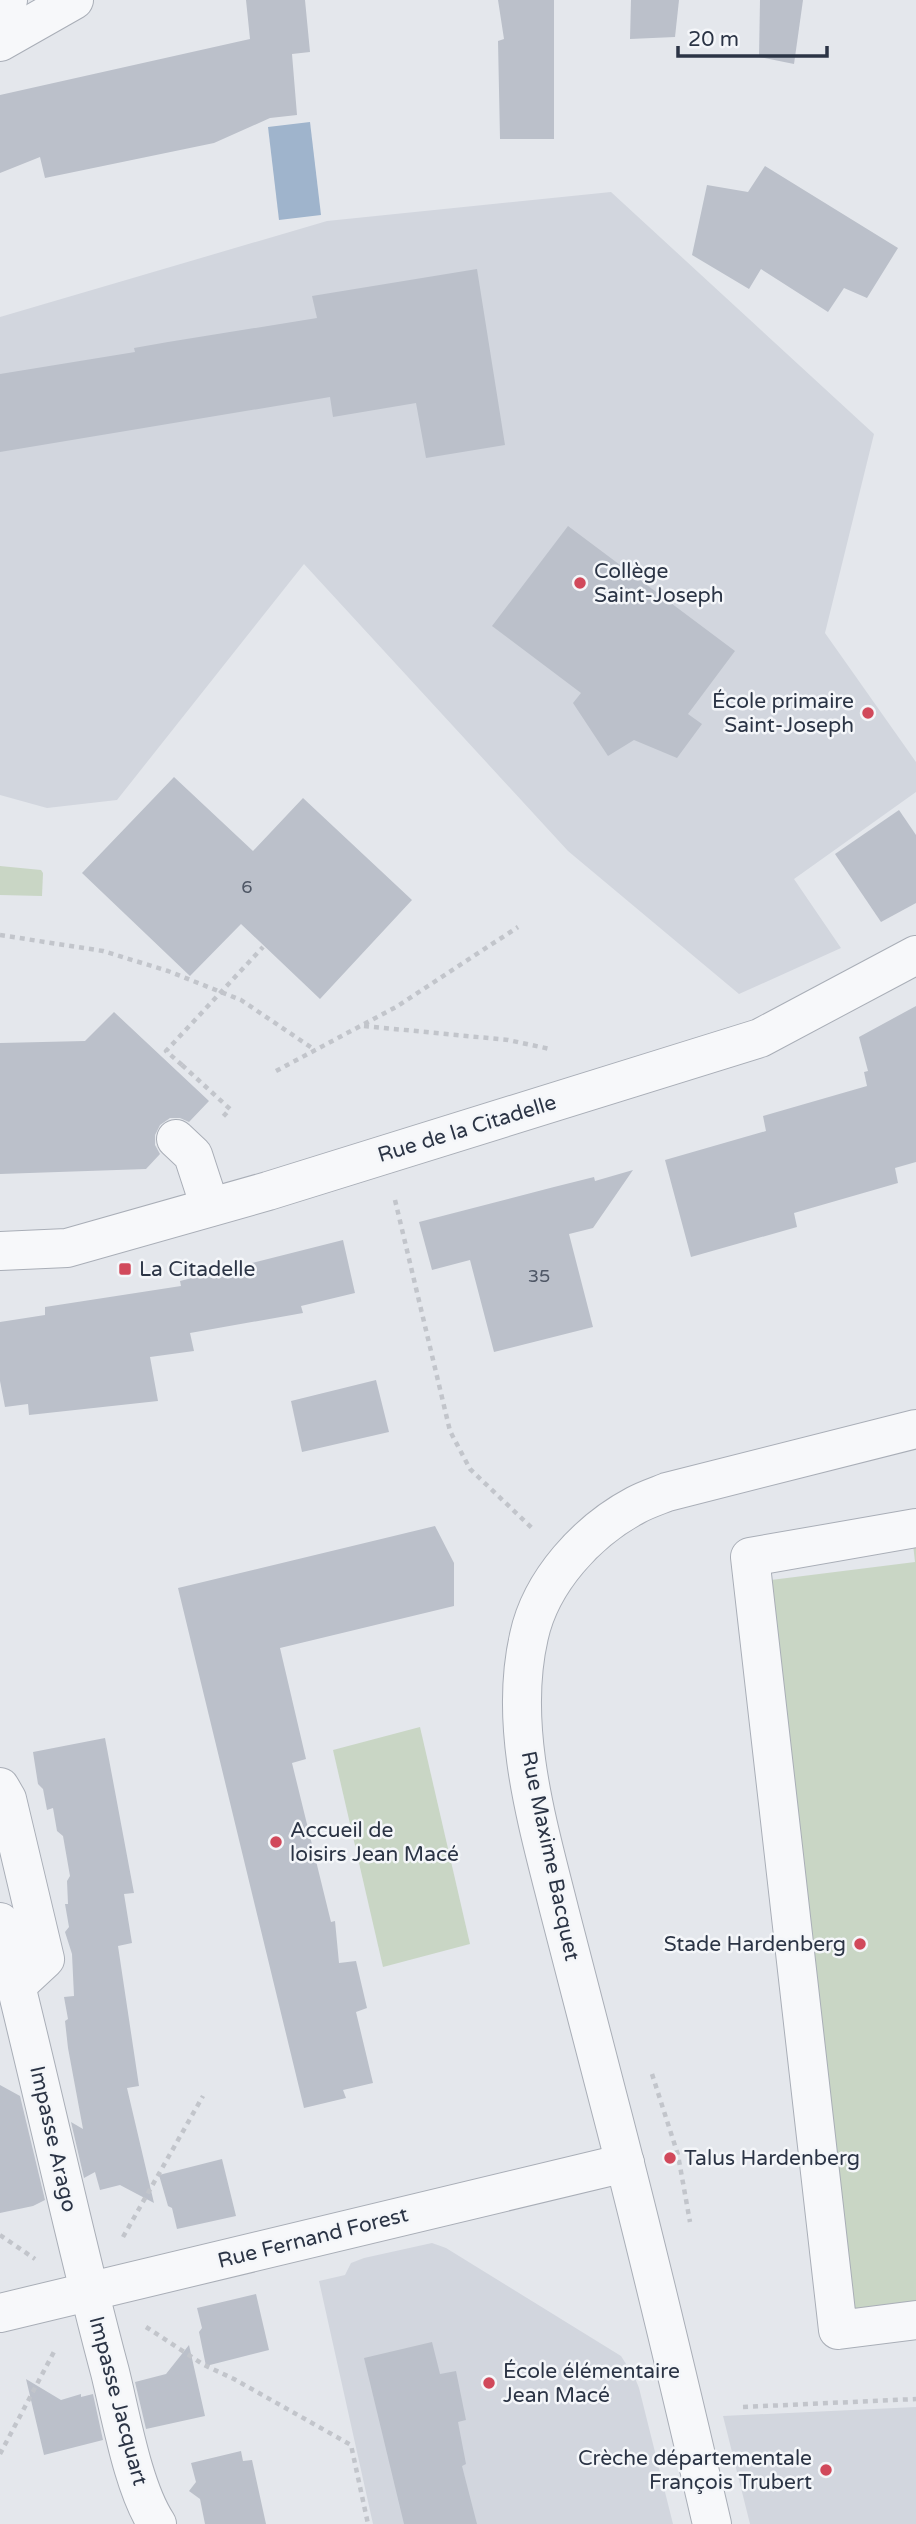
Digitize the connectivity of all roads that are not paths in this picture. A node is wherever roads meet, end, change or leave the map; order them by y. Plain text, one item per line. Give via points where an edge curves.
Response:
1 (8, 0) edge
2 (74, 0) edge
3 (0, 5) edge
4 (0, 42) edge
5 (916, 955) edge
6 (176, 1139) dead end
7 (209, 1207) junction
8 (0, 1251) edge
9 (916, 1429) edge
10 (916, 1528) edge
11 (0, 1787) edge
12 (0, 1922) edge
13 (16, 1985) junction
14 (625, 2163) junction
15 (89, 2292) junction
16 (0, 2313) edge
17 (916, 2320) edge
18 (151, 2519) edge
19 (712, 2524) edge

1 - 3 street
2 - 4 street
5 - 7 street, Rue de la Citadelle via 760,1038
6 - 7 street via 194,1155
7 - 8 street, Rue de la Citadelle via 67,1248
9 - 14 street, Rue Maxime Bacquet via 667,1492 637,1504 586,1542 537,1607 523,1670 525,1748 546,1857
10 - 17 street via 750,1557 838,2330
11 - 13 street via 7,1799 45,1959
12 - 13 street, Impasse Arago
13 - 15 street, Impasse Arago
14 - 15 street, Rue Fernand Forest
14 - 19 street, Rue Maxime Bacquet
15 - 16 street, Rue Fernand Forest
15 - 18 street, Impasse Jacquart

